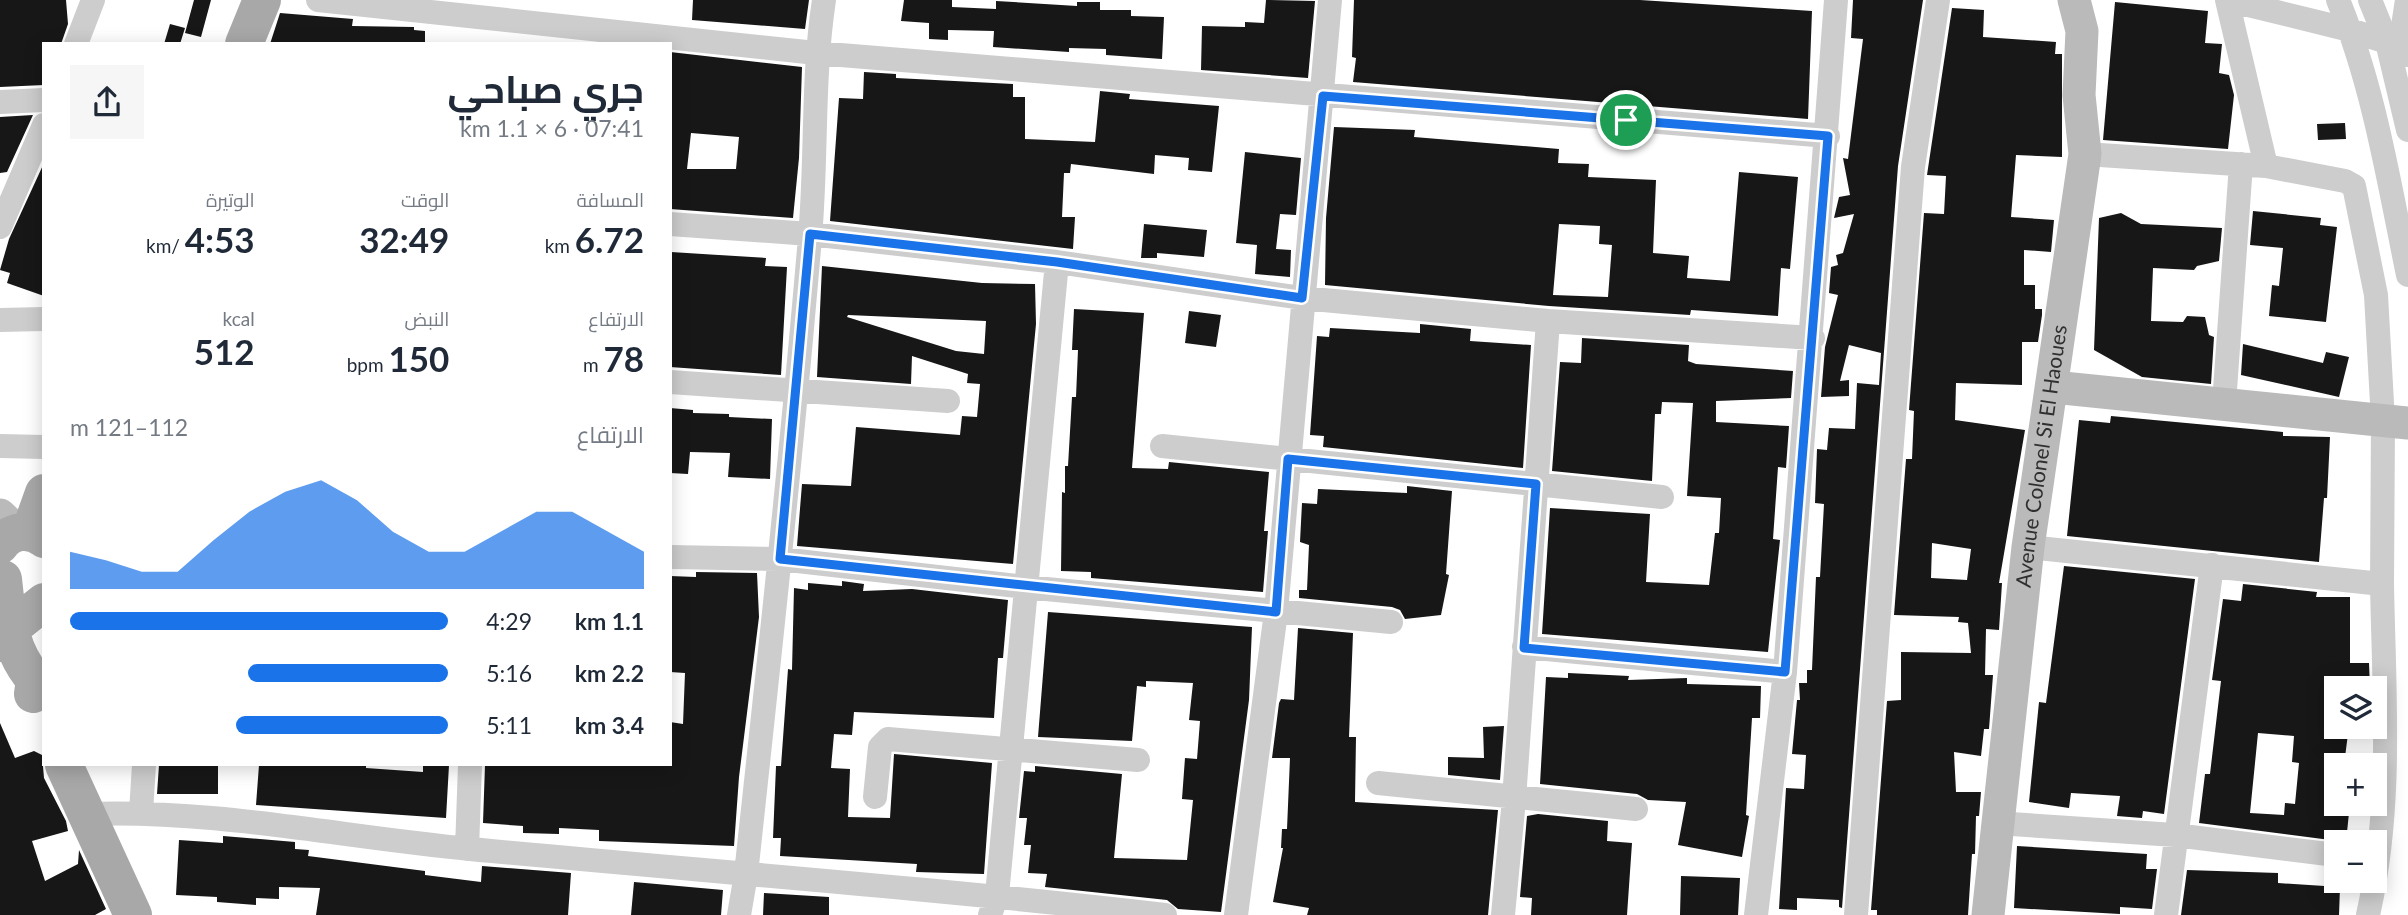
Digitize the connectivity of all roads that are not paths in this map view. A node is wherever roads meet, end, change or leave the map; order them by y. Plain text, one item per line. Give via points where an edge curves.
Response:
1 (93, 0) edge
2 (232, 0) edge
3 (262, 0) edge
4 (318, 0) edge
5 (824, 0) edge
6 (1330, 0) edge
7 (1836, 0) edge
8 (1938, 0) edge
9 (2074, 0) edge
10 (2227, 0) edge
11 (2338, 0) edge
12 (2370, 0) edge
13 (2407, 0) edge
14 (369, 3) edge
15 (2350, 30) junction
16 (77, 42) edge
17 (218, 42) edge
18 (245, 42) edge
19 (2398, 50) edge
20 (816, 53) junction
21 (1323, 96) junction
22 (42, 100) edge
23 (0, 102) edge
24 (42, 130) edge
25 (2408, 130) edge
26 (1828, 136) junction
27 (2085, 153) junction
28 (2241, 164) junction
29 (2266, 166) junction
30 (672, 224) edge
31 (0, 227) edge
32 (810, 234) junction
33 (1057, 262) junction
34 (2408, 275) edge
35 (1302, 298) junction
36 (42, 319) edge
37 (0, 320) edge
38 (1548, 321) junction
39 (1813, 338) junction
40 (672, 382) edge
41 (2053, 387) junction
42 (795, 393) junction
43 (948, 401) dead end
44 (2224, 404) junction
45 (2396, 422) edge
46 (0, 446) edge
47 (1162, 446) dead end
48 (42, 447) edge
49 (1288, 459) junction
50 (1536, 484) junction
51 (42, 496) edge
52 (1662, 497) dead end
53 (14, 545) edge
54 (2028, 547) junction
55 (672, 557) edge
56 (780, 559) junction
57 (2212, 565) junction
58 (2382, 584) junction
59 (1025, 587) junction
60 (42, 592) edge
61 (42, 593) edge
62 (1276, 612) junction
63 (1391, 622) dead end
64 (4, 636) edge
65 (1524, 648) junction
66 (1785, 672) junction
67 (40, 696) edge
68 (1012, 749) junction
69 (1138, 761) dead end
70 (64, 766) edge
71 (144, 766) edge
72 (470, 766) edge
73 (1378, 783) dead end
74 (875, 797) dead end
75 (1514, 799) junction
76 (1636, 809) dead end
77 (141, 812) junction
78 (85, 814) junction
79 (1996, 823) junction
80 (2383, 830) edge
81 (2175, 835) junction
82 (467, 849) junction
83 (2324, 854) edge
84 (746, 874) junction
85 (2372, 893) edge
86 (994, 905) edge
87 (133, 915) edge
88 (739, 915) edge
89 (1165, 915) edge
90 (1236, 915) edge
91 (1503, 915) edge
92 (1756, 915) edge
93 (1856, 915) edge
94 (1988, 915) edge
95 (2166, 915) edge
96 (2368, 915) edge

1 - 16 street
2 - 17 main road
3 - 18 main road
4 - 14 street
5 - 20 street
6 - 21 street
7 - 26 street
8 - 93 street via 1913,167
9 - 27 street, Avenue Colonel Si El Haoues via 2082,31 2079,96
10 - 15 street
10 - 29 street
11 - 15 street
12 - 19 street
13 - 19 street
14 - 20 street
15 - 19 street
15 - 34 street via 2384,155
19 - 25 street
20 - 21 street
20 - 32 street
21 - 26 street
21 - 35 street
22 - 23 street
24 - 31 street
26 - 39 street
27 - 28 street
27 - 41 street, Avenue Colonel Si El Haoues
28 - 29 street
28 - 44 street
29 - 45 street via 2354,186
30 - 32 street
32 - 33 street
32 - 42 street
33 - 35 street
33 - 59 street
35 - 38 street
35 - 49 street
36 - 37 street
38 - 39 street
38 - 50 street
39 - 66 street
40 - 42 street
41 - 44 street
41 - 54 street, Avenue Colonel Si El Haoues
42 - 43 street
42 - 56 street
44 - 45 street
45 - 58 street
46 - 48 street
47 - 49 street
49 - 50 street
49 - 62 street
50 - 52 street
50 - 65 street
51 - 53 main road
53 - 60 main road via 18,588
53 - 64 main road
54 - 57 street
54 - 79 street, Avenue Colonel Si El Haoues
55 - 56 street
56 - 59 street
56 - 84 street
57 - 58 street
57 - 81 street
58 - 80 street
59 - 62 street
59 - 68 street
61 - 64 main road
62 - 63 street
62 - 90 street
64 - 67 main road
65 - 66 street
65 - 75 street
66 - 92 street
68 - 69 street
68 - 74 street via 888,739 880,747
68 - 86 street
70 - 78 main road
71 - 77 street
72 - 82 street
73 - 75 street
75 - 76 street
75 - 91 street
77 - 78 street
77 - 82 street
78 - 87 main road
79 - 81 street
79 - 94 street, Avenue Colonel Si El Haoues
81 - 83 street
81 - 95 street
82 - 84 street
84 - 86 street
84 - 88 street
85 - 96 street
86 - 89 street

